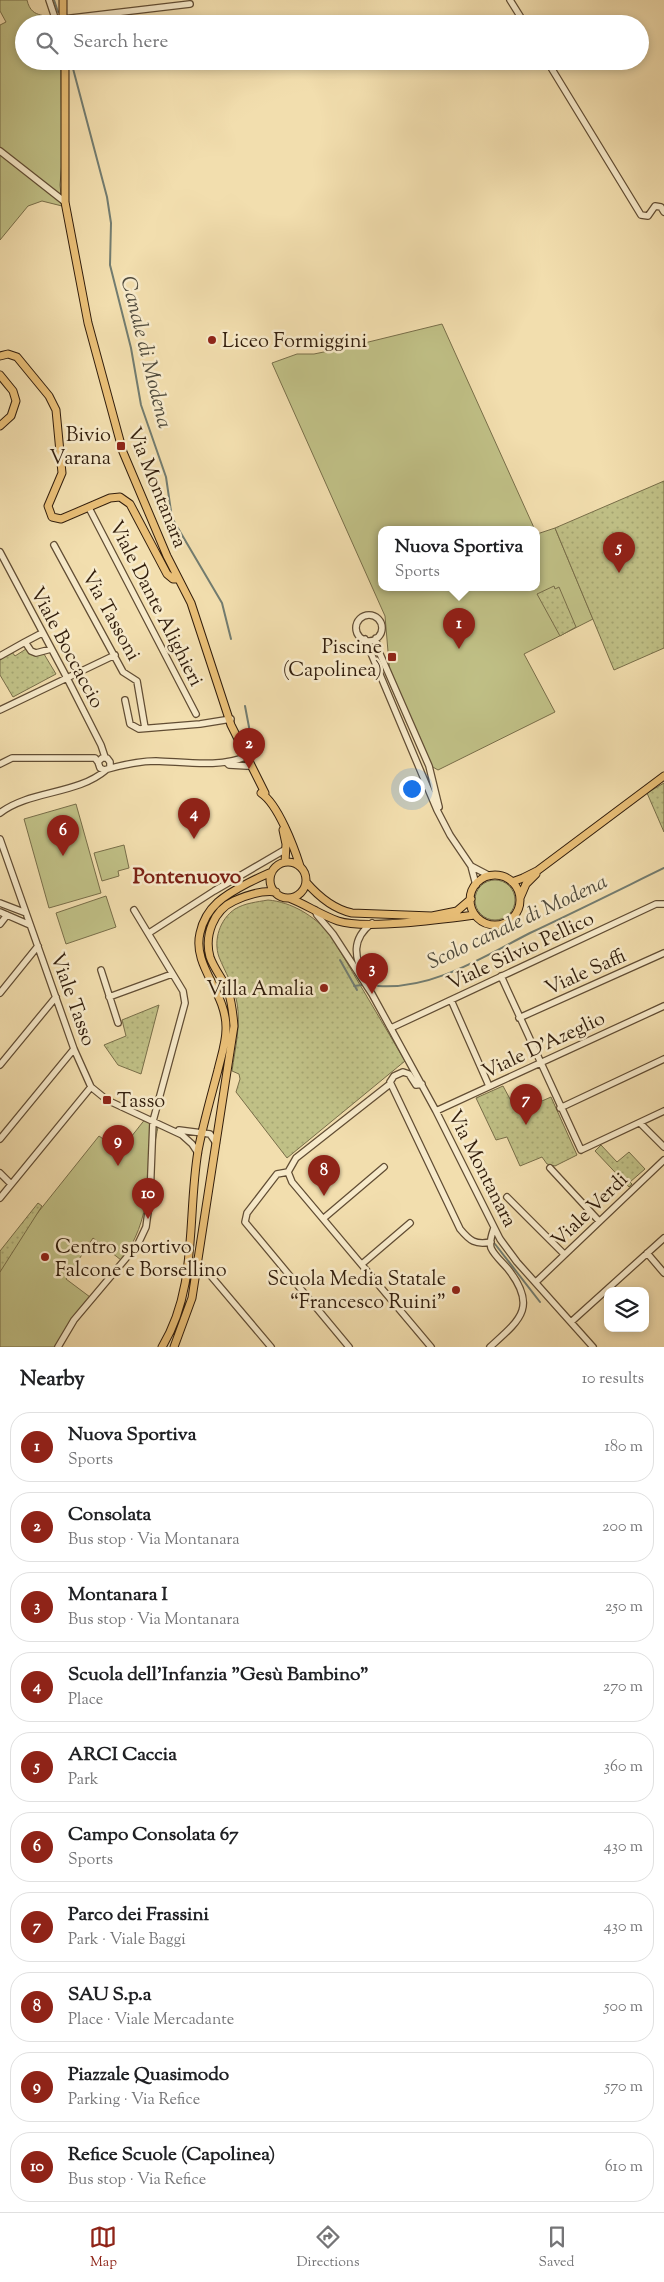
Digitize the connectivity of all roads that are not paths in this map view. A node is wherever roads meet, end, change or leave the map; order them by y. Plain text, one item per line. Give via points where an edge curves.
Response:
1 (49, 0) edge
2 (63, 0) edge
3 (510, 0) edge
4 (190, 4) dead end
5 (57, 15) edge
6 (62, 15) edge
7 (111, 15) edge
8 (519, 15) edge
9 (64, 70) edge
10 (553, 70) edge
11 (0, 152) edge
12 (65, 202) junction
13 (664, 212) edge
14 (0, 356) edge
15 (0, 375) edge
16 (0, 426) edge
17 (89, 508) junction
18 (54, 544) dead end
19 (0, 552) edge
20 (178, 579) junction
21 (42, 633) junction
22 (376, 638) junction
23 (365, 640) junction
24 (25, 642) junction
25 (51, 649) junction
26 (115, 655) junction
27 (0, 656) edge
28 (66, 678) junction
29 (124, 700) dead end
30 (0, 710) edge
31 (196, 714) dead end
32 (231, 719) junction
33 (145, 728) junction
34 (105, 757) junction
35 (246, 757) junction
36 (98, 762) junction
37 (227, 763) junction
38 (0, 764) edge
39 (248, 766) junction
40 (108, 768) junction
41 (664, 776) edge
42 (264, 795) junction
43 (439, 811) junction
44 (0, 813) edge
45 (282, 824) junction
46 (0, 839) edge
47 (286, 849) junction
48 (285, 862) junction
49 (300, 866) junction
50 (471, 866) junction
51 (537, 871) junction
52 (272, 872) junction
53 (490, 876) junction
54 (306, 882) junction
55 (512, 882) junction
56 (476, 885) junction
57 (276, 892) junction
58 (289, 898) junction
59 (520, 898) junction
60 (471, 899) junction
61 (0, 903) edge
62 (664, 904) edge
63 (134, 910) dead end
64 (315, 910) junction
65 (0, 912) edge
66 (26, 913) junction
67 (475, 915) junction
68 (7, 916) junction
69 (372, 923) junction
70 (0, 924) edge
71 (30, 925) junction
72 (149, 933) junction
73 (38, 946) junction
74 (664, 953) edge
75 (100, 970) dead end
76 (172, 974) junction
77 (501, 976) junction
78 (368, 987) junction
79 (0, 993) edge
80 (56, 997) junction
81 (110, 997) junction
82 (451, 1000) junction
83 (664, 1006) edge
84 (519, 1018) junction
85 (118, 1023) dead end
86 (391, 1028) junction
87 (74, 1049) junction
88 (664, 1060) edge
89 (540, 1063) junction
90 (0, 1065) edge
91 (390, 1084) junction
92 (422, 1084) junction
93 (489, 1086) junction
94 (91, 1087) junction
95 (560, 1108) junction
96 (436, 1111) junction
97 (664, 1111) edge
98 (153, 1121) junction
99 (640, 1123) junction
100 (167, 1128) junction
101 (202, 1132) junction
102 (0, 1139) edge
103 (216, 1143) junction
104 (664, 1147) edge
105 (198, 1153) junction
106 (664, 1160) edge
107 (384, 1167) dead end
108 (550, 1168) dead end
109 (288, 1172) junction
110 (0, 1173) edge
111 (11, 1184) junction
112 (507, 1197) dead end
113 (0, 1198) edge
114 (324, 1218) junction
115 (599, 1221) junction
116 (410, 1223) dead end
117 (494, 1228) junction
118 (664, 1238) edge
119 (491, 1242) junction
120 (647, 1253) junction
121 (564, 1254) junction
122 (362, 1264) junction
123 (205, 1269) dead end
124 (664, 1273) edge
125 (536, 1282) junction
126 (571, 1322) junction
127 (58, 1347) edge
128 (162, 1347) edge
129 (174, 1347) edge
130 (271, 1347) edge
131 (349, 1347) edge
132 (431, 1347) edge
133 (490, 1347) edge
134 (593, 1347) edge

1 - 5 street
2 - 6 main road
3 - 8 street
4 - 7 street
9 - 12 main road, Via Montanara
10 - 13 street via 641,215 648,216 655,206
11 - 12 street
12 - 20 main road, Via Montanara via 88,323 123,452
14 - 17 main road via 17,357 49,396 56,410 62,473 48,506 49,512 52,517 62,520
15 - 16 main road via 13,391 16,401 11,416
17 - 20 main road via 110,498 126,500 167,574
17 - 31 street, Viale Dante Alighieri
18 - 26 street, Via Tassoni
19 - 21 street, Viale Boccaccio
20 - 32 main road, Via Montanara via 191,603
21 - 24 street
21 - 25 street, Viale Boccaccio
22 - 23 street
22 - 23 street via 382,630 381,623 374,616 367,615 357,626 358,633
22 - 43 street via 377,647 429,766
23 - 43 street
24 - 25 street via 36,653
24 - 27 street
25 - 28 street, Viale Boccaccio
26 - 28 street
26 - 33 street, Via Tassoni via 123,672 137,681
28 - 30 street
28 - 34 street, Viale Boccaccio
29 - 33 street via 130,724 139,729
32 - 33 street
32 - 35 main road, Via Montanara via 227,725
34 - 36 street
34 - 40 street, Viale Boccaccio via 110,761
35 - 37 street
35 - 39 main road, Via Montanara
35 - 42 main road, Via Montanara
36 - 38 street via 95,758 12,758
36 - 40 street via 100,768
37 - 39 street
37 - 40 street via 153,761
39 - 42 main road, Via Montanara
40 - 44 street via 98,776 21,802
41 - 51 main road
42 - 45 main road, Via Montanara
43 - 50 street via 450,835
45 - 47 main road, Via Montanara
45 - 49 main road, Via Montanara
46 - 66 street, Viale Tasso
47 - 48 main road, Via Montanara
47 - 72 street
48 - 49 main road
48 - 52 main road
49 - 54 main road
50 - 53 street
50 - 56 street
51 - 55 main road
51 - 59 main road
52 - 57 main road via 271,883
52 - 101 main road via 227,894 214,905 200,934 203,966 220,997 226,1030
53 - 55 main road
53 - 56 main road
54 - 58 main road via 301,893
54 - 60 main road via 330,904 352,913 432,916 457,911
55 - 59 main road
56 - 60 main road
57 - 58 main road
57 - 103 main road via 260,892 231,902 220,912 210,932 210,957 228,991 234,1026
58 - 64 main road
59 - 67 main road via 516,914 504,924 488,924
60 - 67 main road
61 - 66 street
62 - 77 street, Viale Silvio Pellico via 656,904
63 - 72 street
64 - 69 main road via 338,921
64 - 78 street, Via Montanara
65 - 68 street
66 - 71 street, Viale Tasso
67 - 69 main road
68 - 70 street
68 - 71 street
69 - 78 street, Via Montanara via 360,934 355,949 356,960
71 - 73 street, Viale Tasso
72 - 76 street
73 - 79 street
73 - 80 street, Viale Tasso
74 - 84 street, Viale Saffi
75 - 81 street
76 - 81 street
76 - 98 street via 183,991 185,1002
77 - 82 street, Viale Silvio Pellico
77 - 84 street
78 - 86 street, Via Montanara
80 - 87 street, Viale Tasso
80 - 90 street
81 - 85 street
82 - 86 street, Viale Silvio Pellico
82 - 93 street
83 - 89 street, Viale D'Azeglio
84 - 89 street
86 - 92 street, Via Montanara
87 - 94 street, Viale Tasso
87 - 102 street
88 - 95 street
89 - 93 street, Viale D'Azeglio
89 - 95 street
91 - 92 street via 392,1077 403,1072 409,1074 416,1085
91 - 109 street via 296,1158
91 - 119 street via 460,1229 474,1243
92 - 96 street, Via Montanara
93 - 96 street, Viale D'Azeglio
94 - 98 street, Viale Tasso via 107,1100
94 - 111 street
95 - 99 street via 581,1150
96 - 117 street, Via Montanara
97 - 99 street
98 - 100 street, Viale Tasso
98 - 127 street via 146,1228 138,1244 74,1320
99 - 104 street
100 - 101 street, Viale Tasso
100 - 105 street, Viale Tasso via 192,1144
101 - 103 street via 210,1134
101 - 105 main road
103 - 129 main road via 192,1298
105 - 128 main road via 184,1297
106 - 115 street, Viale Verdi
107 - 114 street
108 - 115 street
109 - 114 street via 292,1182
109 - 131 street via 277,1174 272,1179 247,1213 245,1222
110 - 111 street
111 - 113 street
112 - 121 street
114 - 122 street
115 - 121 street, Viale Verdi
116 - 122 street
117 - 119 street
117 - 125 street, Via Montanara via 516,1262
118 - 120 street
119 - 133 street via 491,1248 520,1286 524,1304 514,1324
120 - 124 street
120 - 126 street
121 - 125 street, Viale Verdi
122 - 132 street
123 - 130 street
125 - 126 street, Via Montanara
126 - 134 street, Via Montanara

